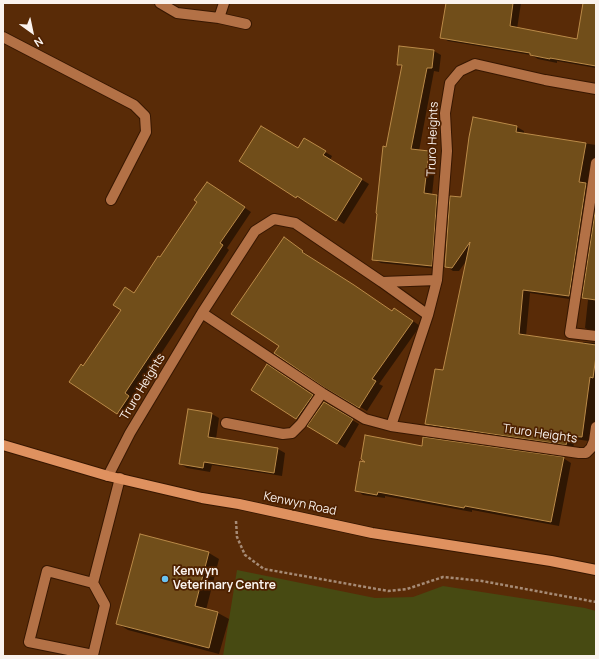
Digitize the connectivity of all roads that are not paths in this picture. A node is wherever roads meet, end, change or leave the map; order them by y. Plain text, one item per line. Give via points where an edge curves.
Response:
1 (160, 3) edge
2 (224, 3) edge
3 (219, 18) junction
4 (246, 24) dead end
5 (3, 37) edge
6 (596, 89) edge
7 (596, 163) edge
8 (111, 200) dead end
9 (437, 280) junction
10 (382, 282) junction
11 (202, 313) junction
12 (428, 315) junction
13 (596, 336) edge
14 (322, 393) junction
15 (226, 423) dead end
16 (391, 426) junction
17 (596, 427) edge
18 (3, 445) edge
19 (108, 476) junction
20 (120, 478) junction
21 (596, 570) edge
22 (93, 582) junction

1 - 3 street via 177,12
2 - 3 street
3 - 4 street
5 - 8 street via 134,105 145,116 146,132
6 - 9 street, Truro Heights via 475,64 460,71 450,83 445,113 447,151
7 - 13 street via 570,333
9 - 10 street
9 - 12 street, Truro Heights
10 - 11 street, Truro Heights via 295,223 274,219 255,231
10 - 12 street, Truro Heights
11 - 14 street, Truro Heights
11 - 19 street, Truro Heights via 130,433
12 - 16 street, Truro Heights
14 - 15 street via 292,433 283,434
14 - 16 street, Truro Heights via 365,419
16 - 17 street, Truro Heights via 579,454 586,453 591,448
18 - 19 main road, Kenwyn Road
19 - 20 main road, Kenwyn Road
20 - 21 main road, Kenwyn Road via 202,498 372,533
20 - 22 street
22 - 22 street via 105,605 93,655 29,642 46,571

